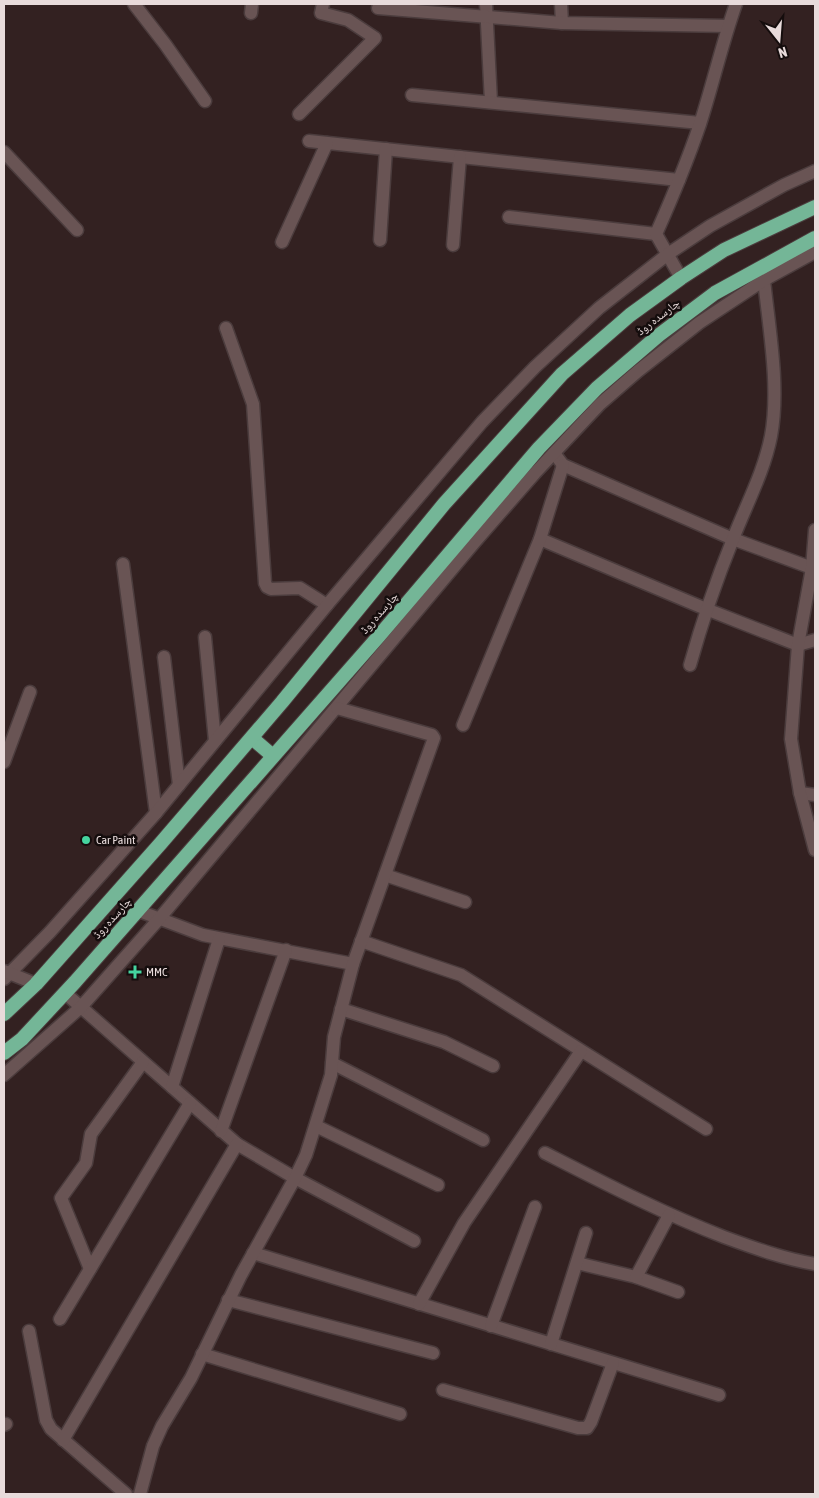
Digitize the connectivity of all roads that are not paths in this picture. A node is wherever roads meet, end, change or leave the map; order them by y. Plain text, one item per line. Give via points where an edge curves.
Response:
1 (134, 4) edge
2 (324, 4) edge
3 (486, 4) edge
4 (561, 4) edge
5 (736, 4) edge
6 (378, 8) dead end
7 (486, 17) junction
8 (562, 23) junction
9 (728, 26) junction
10 (412, 95) dead end
11 (205, 101) dead end
12 (490, 102) junction
13 (299, 114) dead end
14 (700, 123) junction
15 (308, 141) dead end
16 (327, 143) junction
17 (386, 149) junction
18 (4, 152) edge
19 (460, 157) junction
20 (815, 170) edge
21 (679, 180) junction
22 (815, 207) edge
23 (509, 217) dead end
24 (77, 230) dead end
25 (656, 234) junction
26 (815, 238) edge
27 (380, 240) dead end
28 (282, 242) dead end
29 (453, 245) dead end
30 (815, 252) edge
31 (668, 254) junction
32 (681, 278) junction
33 (764, 280) junction
34 (226, 328) dead end
35 (554, 453) junction
36 (563, 465) junction
37 (815, 530) edge
38 (540, 539) junction
39 (733, 539) junction
40 (814, 544) edge
41 (123, 564) dead end
42 (812, 568) junction
43 (327, 605) junction
44 (706, 609) junction
45 (205, 637) dead end
46 (815, 640) edge
47 (798, 645) junction
48 (164, 657) dead end
49 (690, 665) dead end
50 (30, 692) dead end
51 (336, 708) junction
52 (463, 725) dead end
53 (252, 738) junction
54 (215, 741) junction
55 (273, 756) junction
56 (4, 762) edge
57 (179, 785) junction
58 (800, 793) junction
59 (815, 795) edge
60 (156, 813) junction
61 (815, 850) edge
62 (385, 876) junction
63 (465, 902) dead end
64 (138, 911) junction
65 (160, 919) junction
66 (219, 939) junction
67 (361, 941) junction
68 (286, 950) junction
69 (353, 964) junction
70 (6, 975) edge
71 (36, 984) junction
72 (65, 993) junction
73 (81, 1007) junction
74 (340, 1009) junction
75 (4, 1014) edge
76 (581, 1051) junction
77 (4, 1053) edge
78 (143, 1062) junction
79 (332, 1063) junction
80 (494, 1066) dead end
81 (4, 1075) edge
82 (172, 1087) junction
83 (190, 1103) junction
84 (316, 1126) junction
85 (706, 1129) dead end
86 (221, 1131) junction
87 (483, 1140) dead end
88 (237, 1144) junction
89 (546, 1153) dead end
90 (295, 1178) junction
91 (438, 1185) dead end
92 (535, 1207) dead end
93 (669, 1215) junction
94 (586, 1233) dead end
95 (414, 1240) dead end
96 (253, 1253) junction
97 (577, 1263) junction
98 (815, 1264) edge
99 (90, 1269) junction
100 (636, 1277) junction
101 (678, 1292) dead end
102 (228, 1300) junction
103 (419, 1304) junction
104 (60, 1319) dead end
105 (491, 1326) junction
106 (29, 1331) dead end
107 (552, 1344) junction
108 (433, 1353) dead end
109 (202, 1354) junction
110 (612, 1363) junction
111 (443, 1390) dead end
112 (719, 1395) dead end
113 (400, 1414) dead end
114 (63, 1440) junction
115 (126, 1494) edge
116 (140, 1494) edge

1 - 11 street
2 - 13 street via 321,13 348,20 375,38
3 - 7 street
4 - 8 street
5 - 9 street
6 - 7 street
7 - 8 street
7 - 12 street
8 - 9 street
9 - 14 street
10 - 12 street
12 - 14 street
14 - 21 street
15 - 16 street
16 - 17 street
16 - 28 street
17 - 19 street
17 - 27 street
18 - 24 street
19 - 21 street
19 - 29 street
20 - 31 street via 710,226
21 - 25 street
22 - 32 highway, چارسدہ روڈ via 724,250
23 - 25 street
25 - 31 street
26 - 55 highway, چارسدہ روڈ via 715,293 597,388 539,448
30 - 33 street
31 - 32 street
31 - 43 street via 599,308 528,374 482,422
32 - 53 highway, چارسدہ روڈ via 562,374 444,504
33 - 35 street via 699,323 638,371 600,404
33 - 39 street via 773,367 771,435 762,471
34 - 43 street via 253,404 265,583 271,589 300,588
35 - 36 street
35 - 51 street
36 - 38 street
36 - 39 street
37 - 40 street
38 - 44 street
38 - 52 street
39 - 42 street
39 - 44 street
40 - 42 street
41 - 60 street
42 - 47 street
43 - 54 street
44 - 47 street
44 - 49 street
45 - 54 street
46 - 47 street
47 - 58 street via 791,740
48 - 57 street
50 - 56 street
51 - 62 street via 434,738
51 - 65 street
53 - 55 highway
53 - 71 highway, چارسدہ روڈ
54 - 57 street
55 - 64 highway, چارسدہ روڈ
57 - 60 street
58 - 59 street
58 - 61 street
60 - 70 street via 50,932
62 - 63 street
62 - 67 street
64 - 65 street
64 - 72 highway, چارسدہ روڈ
65 - 66 street
65 - 73 street
66 - 68 street
66 - 82 street
67 - 69 street
67 - 76 street via 461,975
68 - 69 street
68 - 86 street
69 - 74 street
70 - 71 street
71 - 75 highway, چارسدہ روڈ
72 - 73 street
72 - 77 highway, چارسدہ روڈ via 22,1039
73 - 78 street
73 - 81 street
74 - 79 street
74 - 80 street via 444,1042
76 - 85 street
76 - 103 street via 464,1223
78 - 82 street
78 - 99 street via 91,1134 86,1163 61,1198
79 - 84 street
79 - 87 street
82 - 83 street
83 - 86 street
83 - 99 street
84 - 90 street
84 - 91 street
86 - 88 street
88 - 90 street
88 - 114 street
89 - 93 street
90 - 95 street
90 - 96 street
92 - 105 street
93 - 98 street via 761,1250
93 - 100 street
94 - 97 street
96 - 102 street
96 - 103 street
97 - 100 street
97 - 107 street
99 - 104 street
100 - 101 street
102 - 108 street
102 - 109 street
103 - 105 street
105 - 107 street
106 - 114 street via 46,1420
107 - 110 street
109 - 113 street
109 - 116 street via 153,1446
110 - 111 street via 587,1428
110 - 112 street
114 - 115 street

